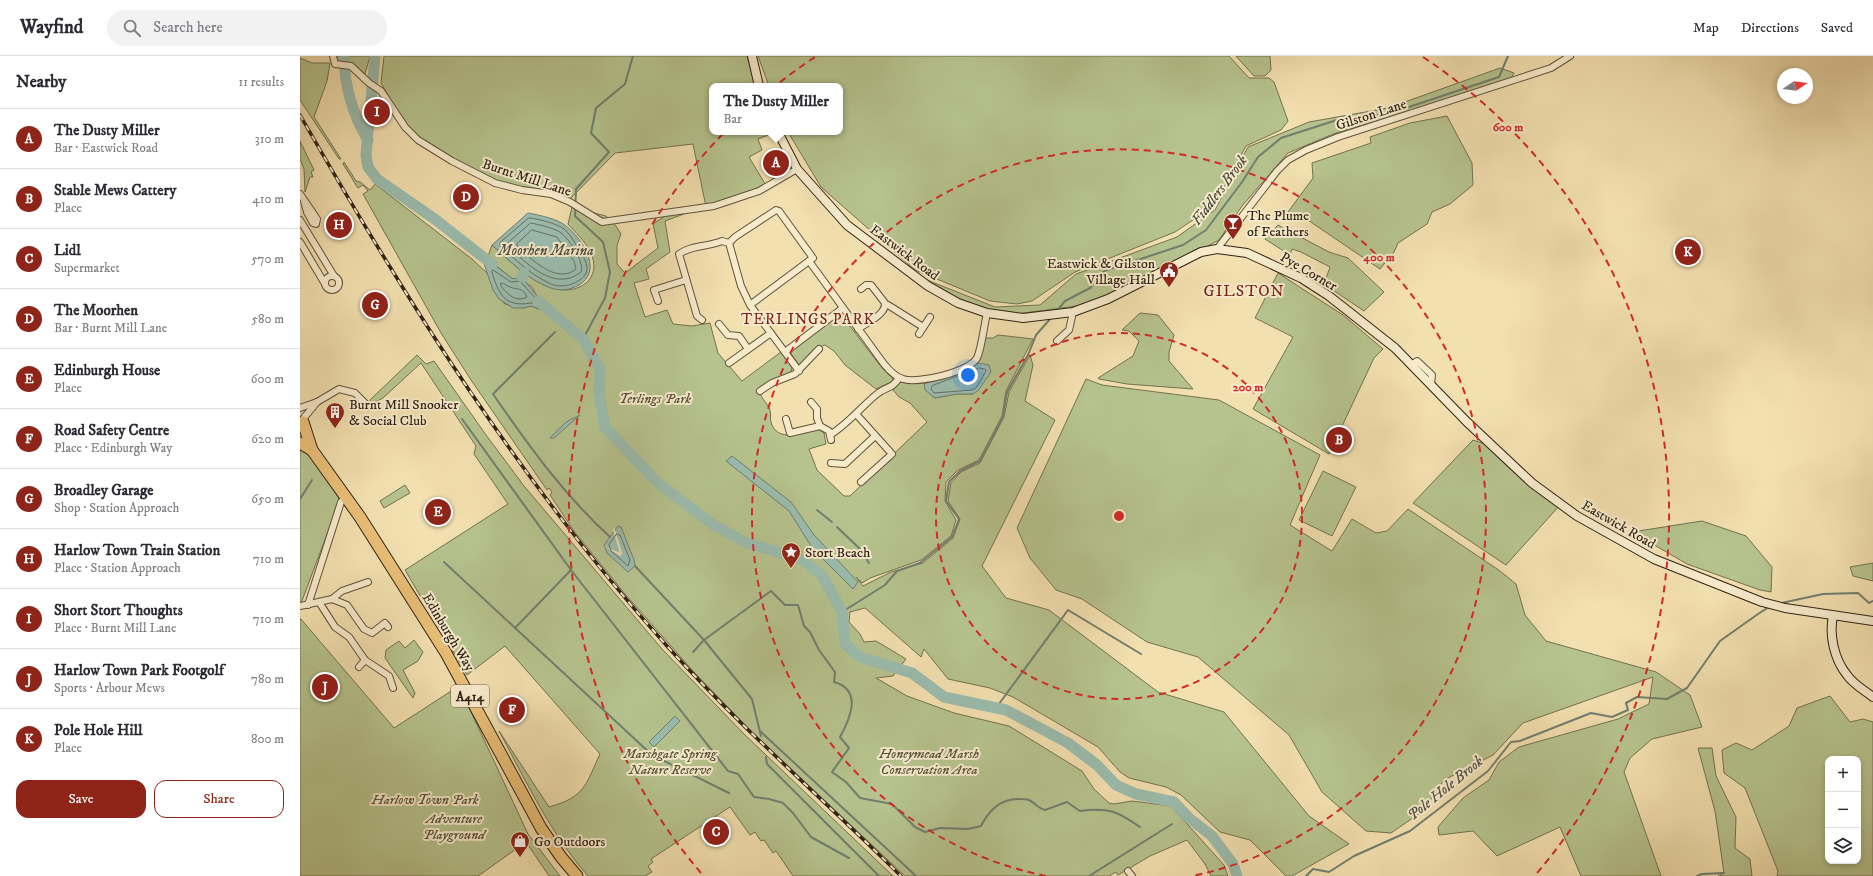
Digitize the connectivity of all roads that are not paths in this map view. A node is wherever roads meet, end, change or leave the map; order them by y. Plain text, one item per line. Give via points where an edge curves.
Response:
1 (333, 56) edge
2 (752, 56) edge
3 (1570, 56) edge
4 (758, 83) edge
5 (780, 135) edge
6 (797, 169) junction
7 (300, 194) edge
8 (304, 201) dead end
9 (300, 220) edge
10 (300, 242) edge
11 (729, 243) junction
12 (1217, 249) junction
13 (811, 259) junction
14 (334, 276) junction
15 (686, 280) junction
16 (325, 284) junction
17 (861, 289) dead end
18 (658, 301) dead end
19 (750, 305) junction
20 (885, 306) junction
21 (843, 308) junction
22 (1073, 312) junction
23 (987, 313) junction
24 (1061, 315) joint
25 (930, 317) dead end
26 (702, 320) dead end
27 (719, 324) dead end
28 (923, 328) junction
29 (858, 329) junction
30 (771, 333) junction
31 (920, 334) dead end
32 (1057, 340) dead end
33 (748, 349) junction
34 (818, 349) dead end
35 (785, 352) junction
36 (729, 363) dead end
37 (799, 371) junction
38 (899, 378) junction
39 (1431, 385) joint
40 (760, 392) dead end
41 (317, 402) junction
42 (811, 402) dead end
43 (369, 407) dead end
44 (300, 408) edge
45 (856, 414) junction
46 (786, 419) dead end
47 (301, 420) edge
48 (820, 426) junction
49 (875, 436) junction
50 (300, 443) edge
51 (312, 450) junction
52 (831, 463) dead end
53 (861, 482) dead end
54 (346, 497) junction
55 (368, 582) dead end
56 (332, 599) junction
57 (318, 602) junction
58 (308, 605) junction
59 (300, 606) edge
60 (1833, 616) junction
61 (1873, 621) edge
62 (388, 627) dead end
63 (365, 660) junction
64 (359, 667) dead end
65 (394, 688) dead end
66 (1873, 697) edge
67 (577, 876) edge

1 - 6 street, Burnt Mill Lane via 334,63 350,65 381,91 405,127 418,140 452,161 495,183 551,194 570,202 602,222 714,206 758,191
2 - 4 street
3 - 12 street, Gilston Lane via 1551,68 1306,150 1288,160 1277,171
5 - 6 street, Eastwick Road
6 - 23 street, Eastwick Road via 847,225 886,256 942,295
7 - 8 street
9 - 14 street
10 - 16 street
11 - 13 street via 776,210
11 - 15 street via 722,241 686,249 679,254
11 - 19 street via 743,291
12 - 22 street, Pye Corner via 1201,252 1104,301
12 - 39 street, Pye Corner via 1246,253 1301,278 1329,296 1395,348
13 - 19 street
13 - 21 street
14 - 16 street via 328,278
14 - 16 street via 338,281 336,289 330,290
15 - 18 street via 654,290
15 - 26 street via 697,316
17 - 20 street via 871,285
19 - 30 street
20 - 28 street via 888,305
20 - 29 street via 882,312
21 - 29 street
21 - 35 street
22 - 24 street, Pye Corner
22 - 32 street via 1069,330
23 - 24 street, Eastwick Road via 1023,318
23 - 38 street via 978,356 970,364 923,380
25 - 28 street
27 - 33 street via 728,335 739,336
28 - 31 street
29 - 38 street via 884,364
30 - 33 street
30 - 35 street
33 - 36 street
34 - 37 street
35 - 37 street
37 - 40 street via 772,383
38 - 45 street via 894,386 877,394
39 - 60 street, Eastwick Road via 1472,428 1527,478 1567,508 1600,528 1654,559 1762,602
41 - 43 street via 339,389 355,393
41 - 44 street
41 - 47 street
42 - 48 street via 817,409
45 - 48 street via 831,438 829,431
45 - 49 street
46 - 48 street via 790,433
47 - 51 highway, Edinburgh Way / A414
49 - 52 street via 845,464
49 - 53 street via 892,454
50 - 51 highway, Edinburgh Way / A414
51 - 54 highway, Edinburgh Way / A414
54 - 58 street via 341,502
54 - 67 highway, Edinburgh Way / A414 via 446,653 541,828
55 - 56 street via 342,591
56 - 57 street
56 - 62 street via 347,605 364,629 372,633 385,623
57 - 58 street
57 - 63 street via 335,627 349,637
58 - 59 street
60 - 61 street, Eastwick Road
60 - 66 street via 1830,629 1842,667 1854,683
63 - 64 street
63 - 65 street via 389,676

